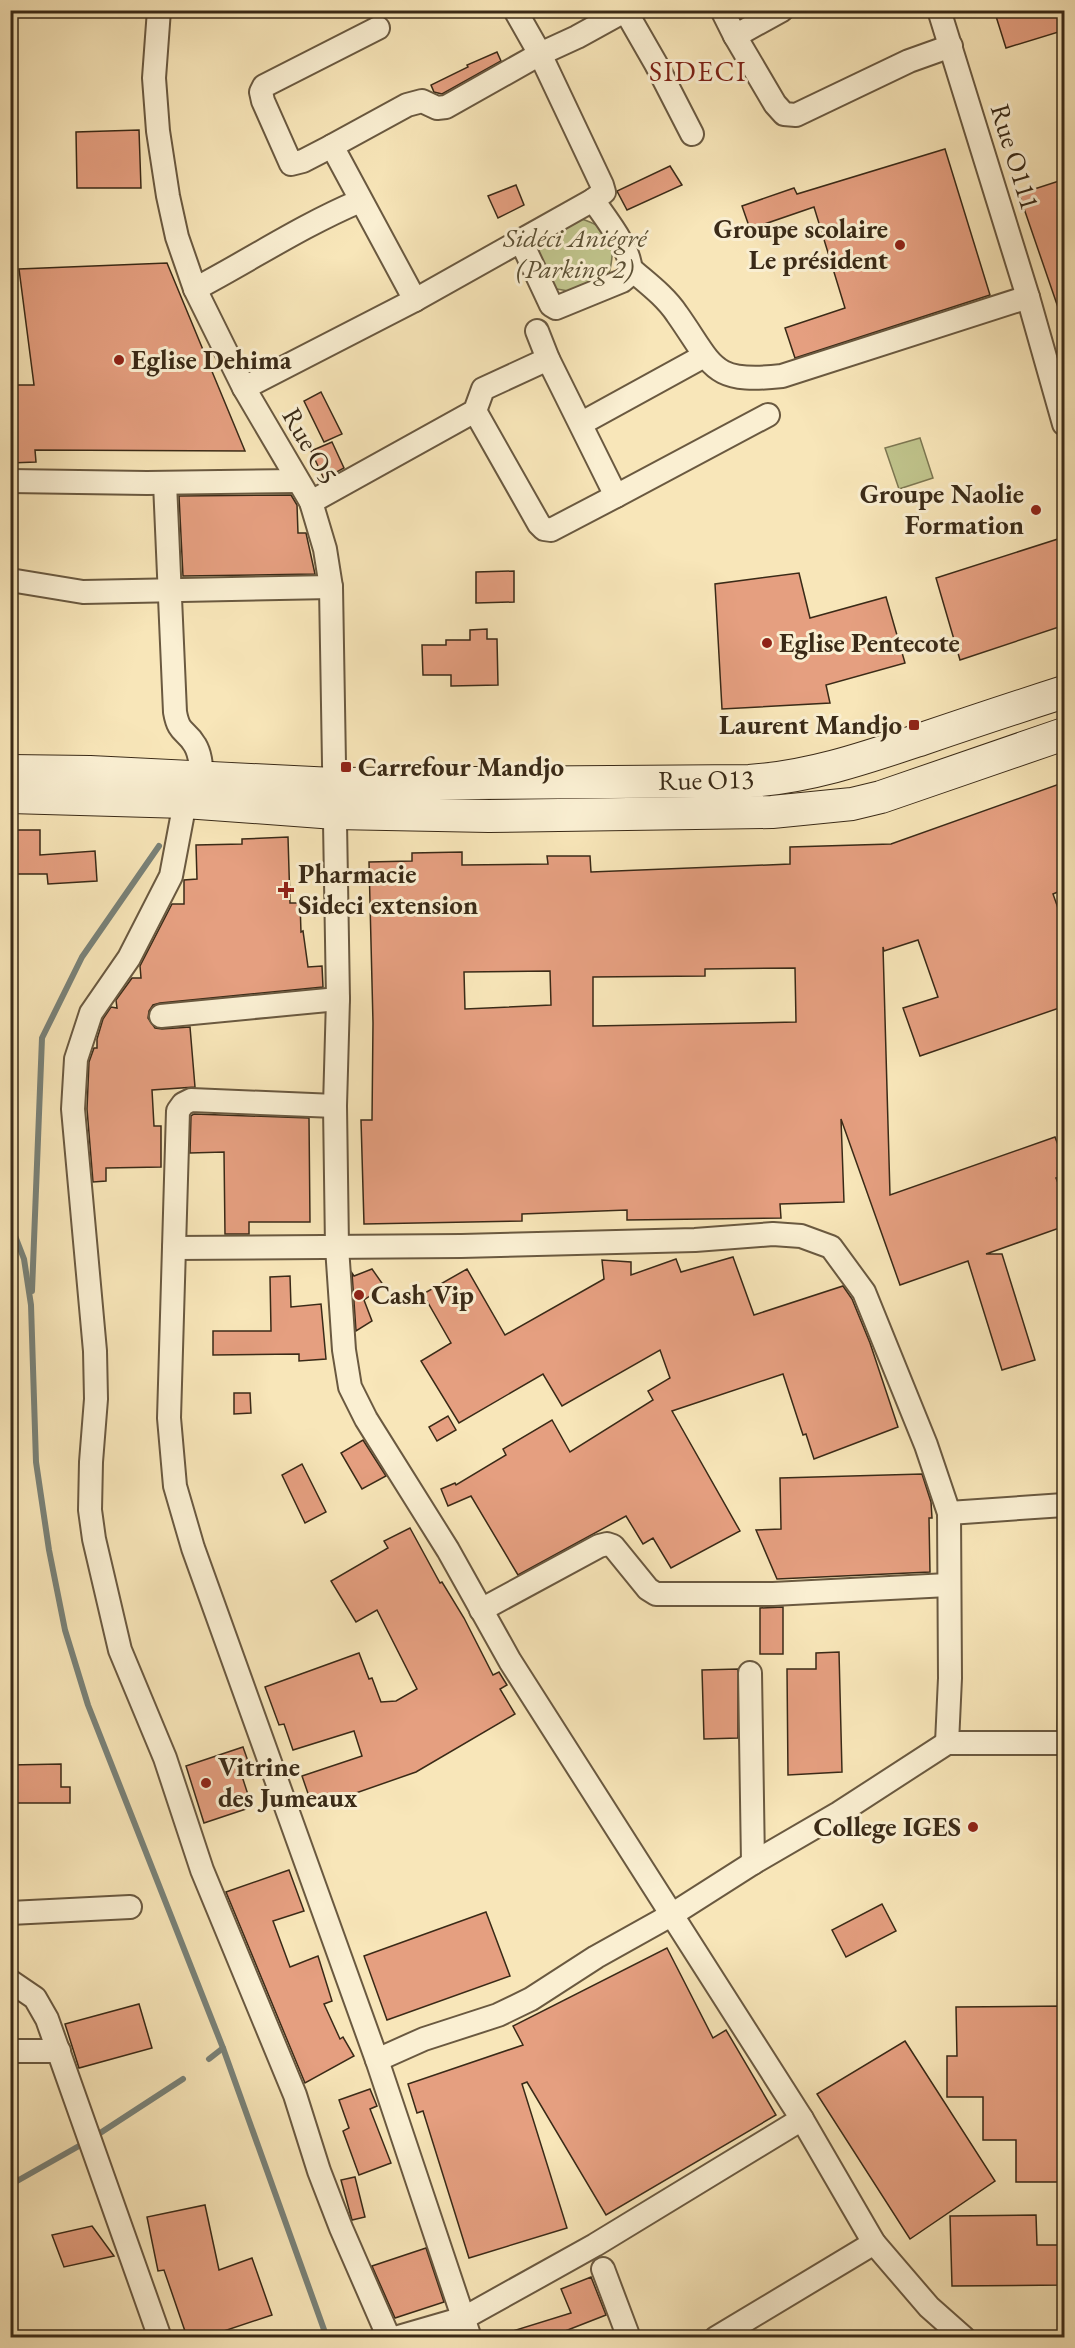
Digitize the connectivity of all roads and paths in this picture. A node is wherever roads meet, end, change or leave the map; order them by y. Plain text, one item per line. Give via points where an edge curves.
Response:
1 (159, 10) edge
2 (515, 10) edge
3 (722, 10) edge
4 (782, 10) edge
5 (939, 10) edge
6 (625, 11) edge
7 (378, 28) dead end
8 (735, 36) junction
9 (951, 46) junction
10 (540, 54) junction
11 (693, 134) dead end
12 (332, 146) junction
13 (593, 200) junction
14 (360, 201) junction
15 (521, 241) junction
16 (631, 269) junction
17 (195, 289) junction
18 (1029, 297) junction
19 (415, 300) junction
20 (537, 331) dead end
21 (704, 356) junction
22 (548, 359) junction
23 (244, 388) junction
24 (475, 411) junction
25 (768, 415) dead end
26 (582, 423) junction
27 (1065, 424) edge
28 (10, 481) edge
29 (297, 481) junction
30 (165, 483) junction
31 (616, 496) junction
32 (311, 502) junction
33 (10, 580) edge
34 (331, 587) junction
35 (170, 590) junction
36 (1065, 692) edge
37 (1065, 734) edge
38 (10, 771) edge
39 (194, 790) junction
40 (10, 797) edge
41 (334, 799) junction
42 (338, 999) junction
43 (161, 1016) dead end
44 (335, 1106) junction
45 (337, 1247) junction
46 (174, 1248) junction
47 (1065, 1506) edge
48 (949, 1513) junction
49 (948, 1585) junction
50 (481, 1610) junction
51 (750, 1673) dead end
52 (947, 1743) junction
53 (1065, 1743) edge
54 (753, 1863) junction
55 (130, 1907) dead end
56 (10, 1912) edge
57 (673, 1914) junction
58 (10, 1981) edge
59 (10, 2051) edge
60 (59, 2051) junction
61 (377, 2060) junction
62 (802, 2119) junction
63 (874, 2243) junction
64 (603, 2269) dead end
65 (467, 2328) edge
66 (160, 2337) edge
67 (389, 2337) edge
68 (395, 2337) edge
69 (629, 2337) edge
70 (716, 2337) edge
71 (964, 2337) edge

1 - 17 street, Rue O5 via 154,78 158,131 177,237
2 - 10 street
3 - 8 street
4 - 8 street
5 - 9 street, Rue O111
6 - 10 street
6 - 11 street
7 - 12 street via 264,86 261,92 291,164
8 - 9 street via 775,104 784,114 796,115 909,61
9 - 18 street, Rue O111
10 - 12 street via 446,107 437,108 422,101 407,105
10 - 13 street via 602,185 604,192
12 - 14 street
13 - 15 street
13 - 16 street via 628,254
14 - 17 street via 268,246
14 - 19 street
15 - 16 street via 555,308 622,281
15 - 19 street
16 - 21 street via 676,312
17 - 23 street, Rue O5
18 - 21 street via 782,376 735,376 717,369
18 - 27 street, Rue O111
19 - 23 street
20 - 22 street
21 - 26 street
22 - 24 street via 483,389
22 - 26 street
23 - 29 street, Rue O5
24 - 31 street via 544,530
24 - 32 street
25 - 31 street
26 - 31 street
28 - 30 street
29 - 30 street
29 - 32 street, Rue O5
30 - 35 street
32 - 34 street, Rue O5
33 - 35 street via 83,592
34 - 35 street
34 - 41 street, Rue O5
35 - 39 street via 177,722 197,747 201,761
36 - 41 main road, Rue O13 via 852,763 777,779
37 - 41 main road, Rue O13 via 880,797 772,812 489,816
38 - 39 main road via 79,772
39 - 40 main road
39 - 41 main road
39 - 67 street via 171,876 129,958 91,1013 76,1059 73,1109 95,1351 90,1510 120,1650 165,1758 202,1870 295,2095 341,2228
41 - 42 street, Rue O5
42 - 43 street
42 - 44 street, Rue O5
44 - 45 street, Rue O5
44 - 46 street via 191,1100 183,1104 178,1111
45 - 46 street
45 - 48 street via 695,1240 773,1234 801,1236 831,1247 864,1292
45 - 50 street, Rue O5 via 350,1388
46 - 61 street via 169,1418 175,1486 193,1548
47 - 48 street
48 - 49 street
49 - 50 street via 773,1594 656,1594 607,1544
49 - 52 street
50 - 57 street, Rue O5 via 593,1795
51 - 54 street
52 - 53 street
52 - 54 street
54 - 57 street
55 - 56 street
57 - 61 street via 596,1957 531,2000
57 - 62 street, Rue O5
58 - 60 street via 35,1998
59 - 60 street
60 - 66 street
61 - 65 street
62 - 63 street, Rue O5
62 - 65 street
63 - 70 street
63 - 71 street, Rue O5 via 929,2307
64 - 69 street
65 - 68 street

